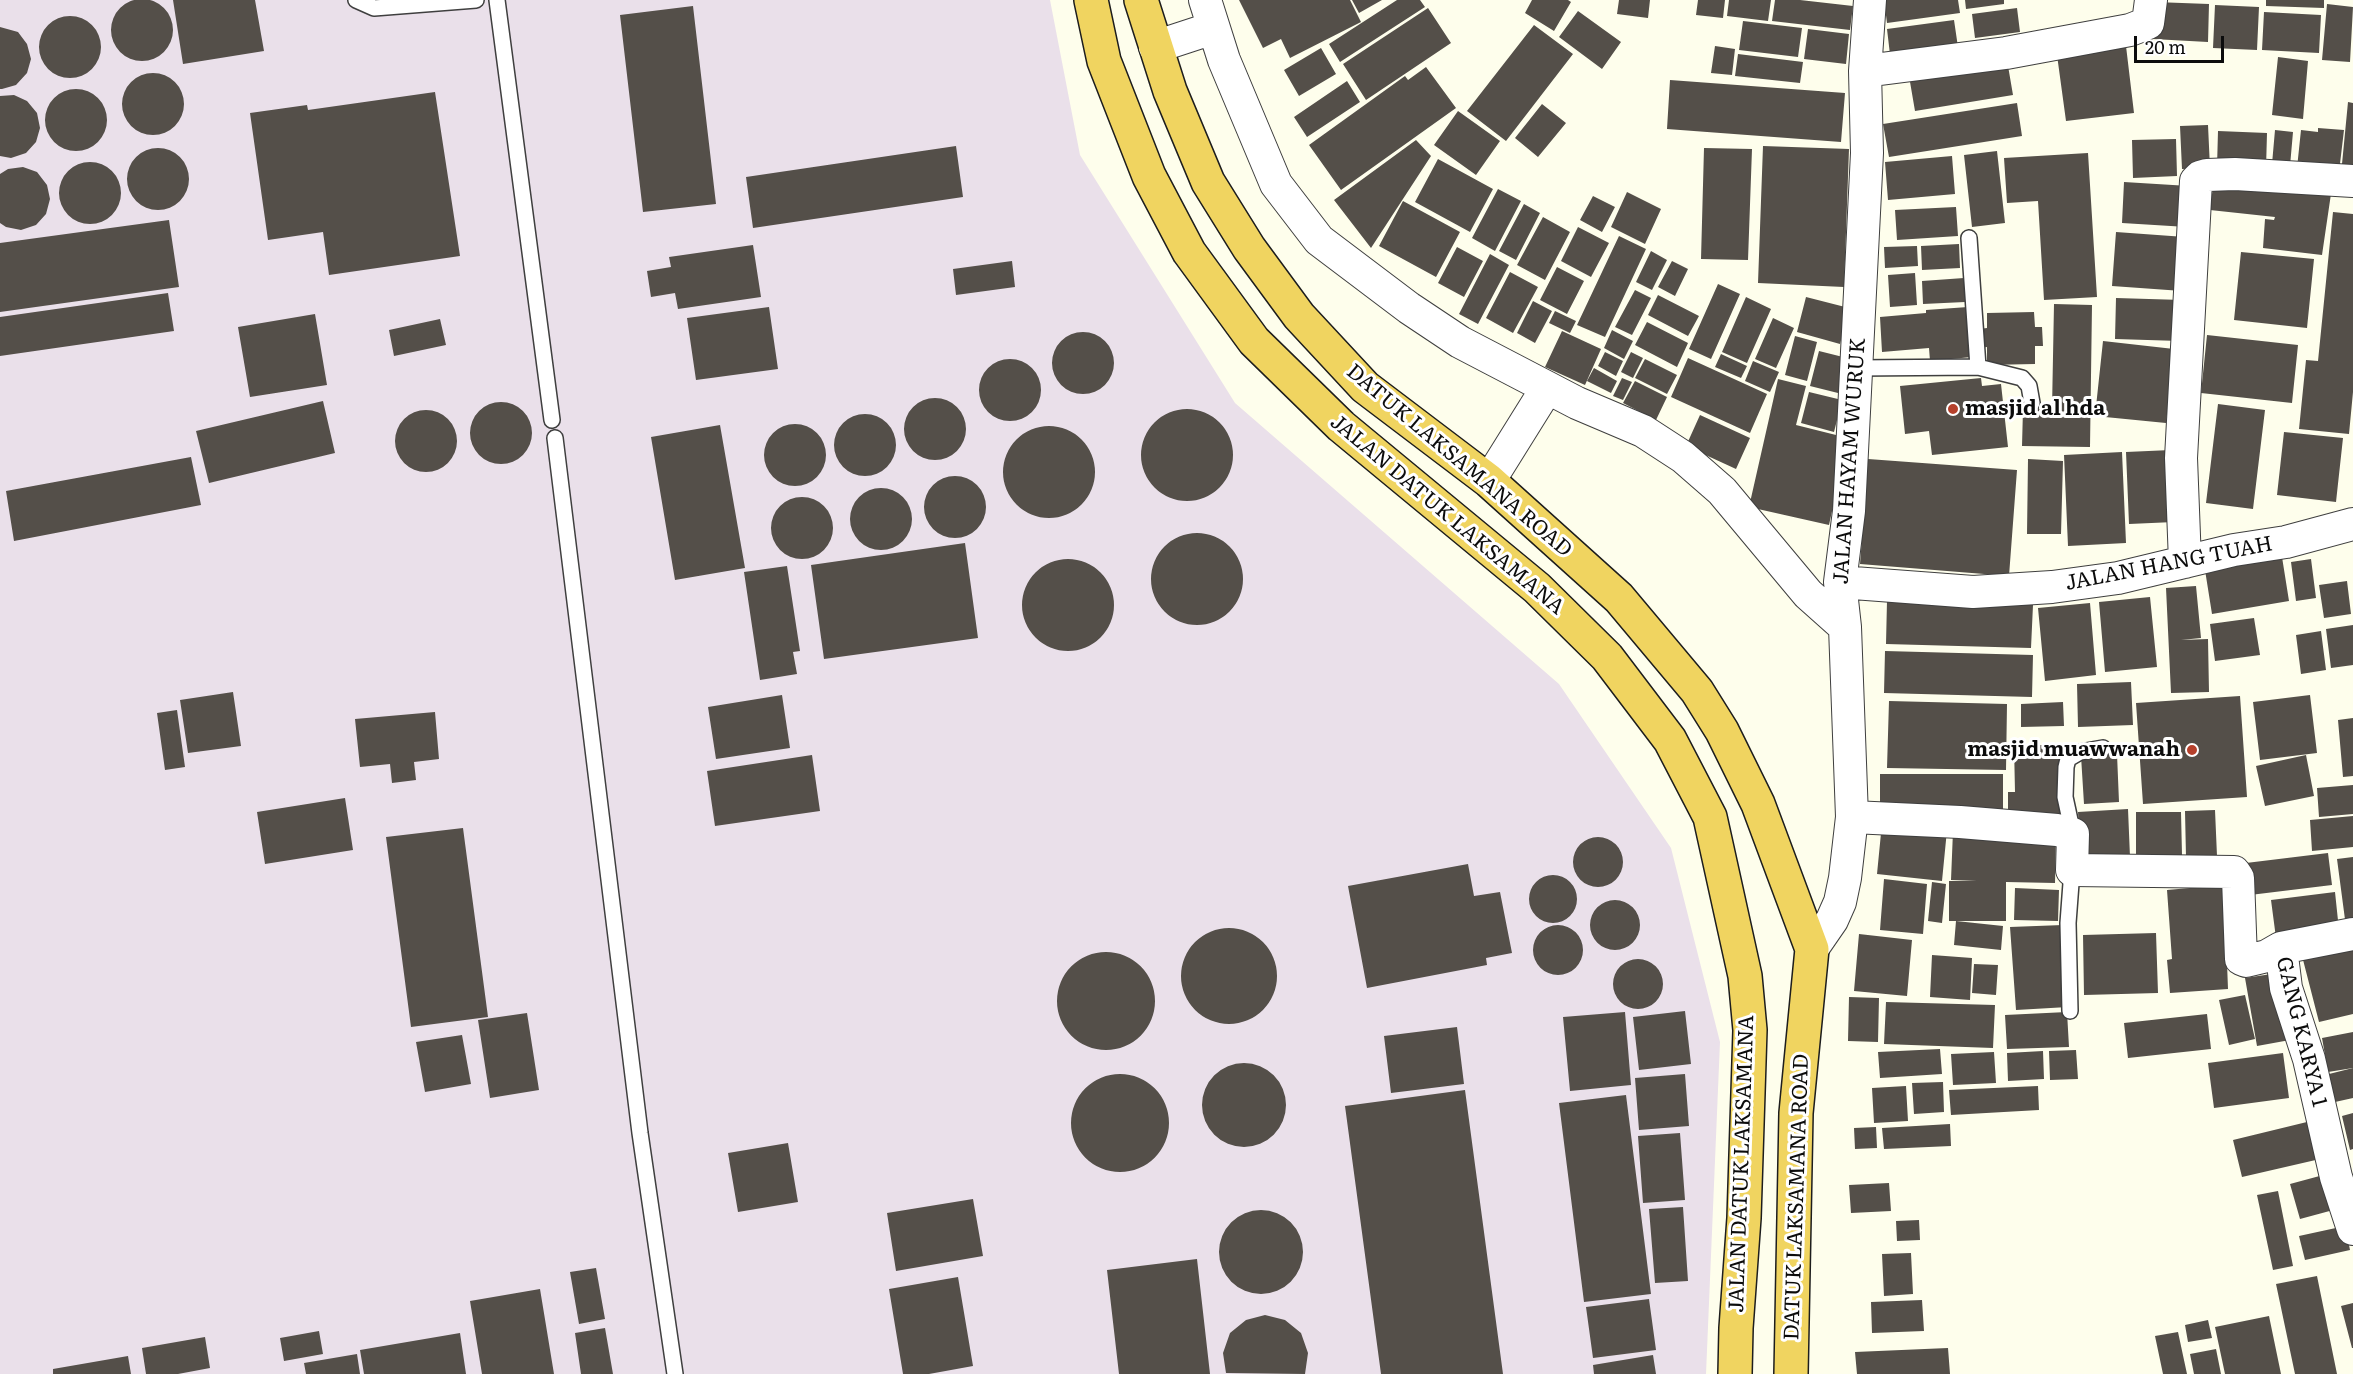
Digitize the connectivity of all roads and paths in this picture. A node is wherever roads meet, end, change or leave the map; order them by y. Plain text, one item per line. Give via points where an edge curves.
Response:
1 (356, 0) edge
2 (476, 0) edge
3 (497, 0) edge
4 (1091, 0) edge
5 (1142, 0) edge
6 (1870, 0) edge
7 (2151, 0) edge
8 (1209, 14) edge
9 (1155, 47) junction
10 (1865, 71) junction
11 (2353, 181) edge
12 (1969, 238) dead end
13 (1978, 367) junction
14 (1856, 368) junction
15 (1548, 388) junction
16 (2032, 403) dead end
17 (552, 420) dead end
18 (555, 438) dead end
19 (1490, 481) junction
20 (2353, 524) edge
21 (2185, 562) junction
22 (1840, 582) junction
23 (1845, 627) junction
24 (2103, 747) dead end
25 (1852, 817) junction
26 (2073, 834) junction
27 (2072, 870) junction
28 (2353, 934) edge
29 (2281, 948) junction
30 (1812, 949) junction
31 (2070, 1011) dead end
32 (2353, 1229) edge
33 (675, 1374) edge
34 (1735, 1374) edge
35 (1791, 1374) edge

1 - 2 lane via 374,8
3 - 17 lane
4 - 34 highway, JALAN DATUK LAKSAMANA via 1104,60 1149,176 1189,252 1254,341 1341,426 1538,588 1607,657 1670,741 1710,817 1745,976 1750,1030
5 - 9 highway, DATUK LAKSAMANA ROAD
6 - 10 street, JALAN HAYAM WURUK
7 - 10 street via 2148,23 2130,30 2006,53
8 - 9 street
8 - 15 street via 1224,60 1276,183 1319,240 1460,342
9 - 19 highway, DATUK LAKSAMANA ROAD via 1208,182 1249,248 1299,316 1365,387
10 - 14 street, JALAN HAYAM WURUK via 1867,153
11 - 21 street via 2235,174 2207,175 2196,181 2181,459
12 - 13 lane
13 - 14 lane
13 - 16 lane via 2022,378 2030,386
14 - 22 street, JALAN HAYAM WURUK via 1849,511
15 - 19 street
15 - 23 street via 1643,431 1683,457 1722,491 1808,594
18 - 33 lane via 640,1133
19 - 30 highway, DATUK LAKSAMANA ROAD via 1619,598 1697,691 1758,804
20 - 21 street, JALAN HANG TUAH
21 - 22 street, JALAN HANG TUAH via 2118,578 1973,592
22 - 23 street, JALAN HAYAM WURUK
23 - 25 street, JALAN HAYAM WURUK
24 - 26 lane via 2068,759 2065,797
25 - 26 street via 1960,822
25 - 30 street, JALAN HAYAM WURUK via 1840,902
26 - 27 street
27 - 29 street, GANG KARYA 1 via 2234,872 2238,878 2241,959 2267,956
27 - 31 lane via 2068,923
28 - 29 street
29 - 32 street, GANG KARYA 1 via 2286,988 2309,1059 2336,1177
30 - 35 highway, DATUK LAKSAMANA ROAD via 1797,1113

